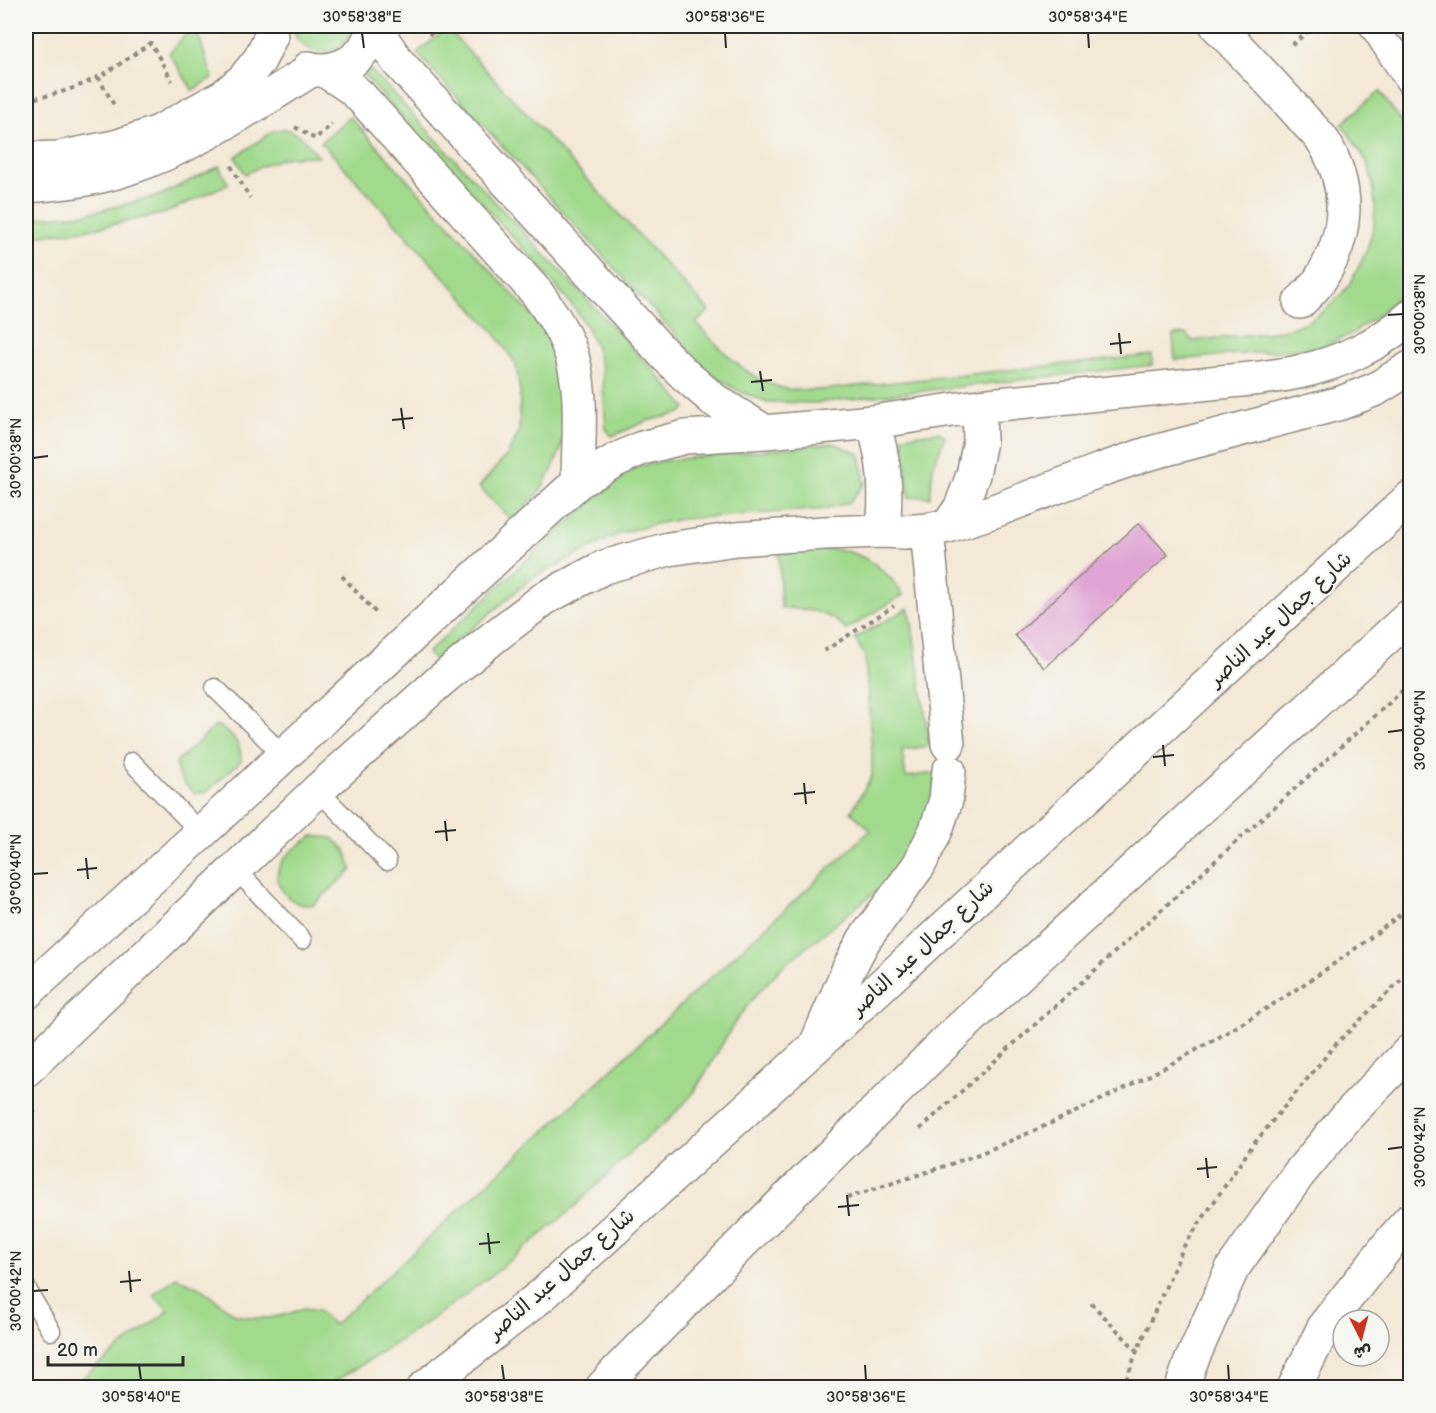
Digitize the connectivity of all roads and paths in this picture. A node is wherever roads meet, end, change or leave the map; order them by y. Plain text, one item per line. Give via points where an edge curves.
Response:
1 (375, 26) edge
2 (1217, 26) edge
3 (1368, 26) edge
4 (270, 31) edge
5 (1410, 58) edge
6 (319, 70) junction
7 (1410, 90) edge
8 (26, 99) edge
9 (191, 115) junction
10 (26, 159) edge
11 (230, 164) dead end
12 (26, 186) edge
13 (250, 198) dead end
14 (1300, 302) dead end
15 (1410, 316) edge
16 (1410, 368) edge
17 (979, 406) junction
18 (873, 422) junction
19 (765, 432) junction
20 (578, 482) junction
21 (1410, 498) edge
22 (937, 528) junction
23 (883, 531) junction
24 (932, 582) junction
25 (1410, 616) edge
26 (824, 651) dead end
27 (1410, 684) edge
28 (215, 688) dead end
29 (284, 756) junction
30 (132, 762) dead end
31 (318, 790) junction
32 (201, 833) junction
33 (387, 861) dead end
34 (235, 868) junction
35 (1410, 907) edge
36 (302, 940) dead end
37 (1410, 971) edge
38 (26, 993) edge
39 (815, 1047) junction
40 (1410, 1051) edge
41 (26, 1070) edge
42 (920, 1128) dead end
43 (849, 1193) dead end
44 (1410, 1220) edge
45 (26, 1288) edge
46 (1091, 1304) dead end
47 (51, 1331) dead end
48 (1137, 1351) junction
49 (424, 1388) edge
50 (602, 1388) edge
51 (1123, 1388) edge
52 (1182, 1388) edge
53 (1294, 1388) edge

1 - 6 street via 358,56 342,66
1 - 19 street via 398,62 663,353 714,400
2 - 14 street via 1324,143 1336,169 1343,198 1343,227 1325,272
3 - 5 lane
3 - 7 lane
4 - 6 street via 281,51 296,63
4 - 9 street via 260,59 243,79 224,96
6 - 12 street via 170,152 124,170 76,181
6 - 20 street via 361,97 555,318 569,346 577,377
8 - 9 path via 68,90 98,77 151,43
9 - 10 street via 159,132 116,147 58,158
11 - 13 path
15 - 17 street via 1371,344 1336,361 1299,372
16 - 22 street via 1376,389 1341,403 1147,454 994,512
17 - 18 street
17 - 22 street via 980,441 974,475 961,507
18 - 19 street
18 - 23 street via 885,476
19 - 20 street via 686,437 642,448
20 - 29 street
21 - 39 street, شارع جمال عبد الناصر
22 - 23 street
22 - 24 street
23 - 31 street via 736,539 669,549 604,567 545,598 494,637
24 - 26 path
24 - 39 street via 948,758 946,800 919,865 864,940 849,968
25 - 50 street via 955,1033
27 - 42 path
28 - 29 lane
29 - 32 street
30 - 32 lane
31 - 33 lane
31 - 34 street
32 - 38 street
34 - 36 lane
34 - 41 street
35 - 43 path via 1366,942 1243,1023 1114,1094 980,1153 840,1201
37 - 48 path via 1336,1044 1252,1146 1184,1246
39 - 49 street, شارع جمال عبد الناصر via 541,1296
40 - 52 street via 1348,1115 1298,1175 1232,1269
44 - 53 street via 1325,1325
45 - 47 lane
46 - 48 path
48 - 51 path

